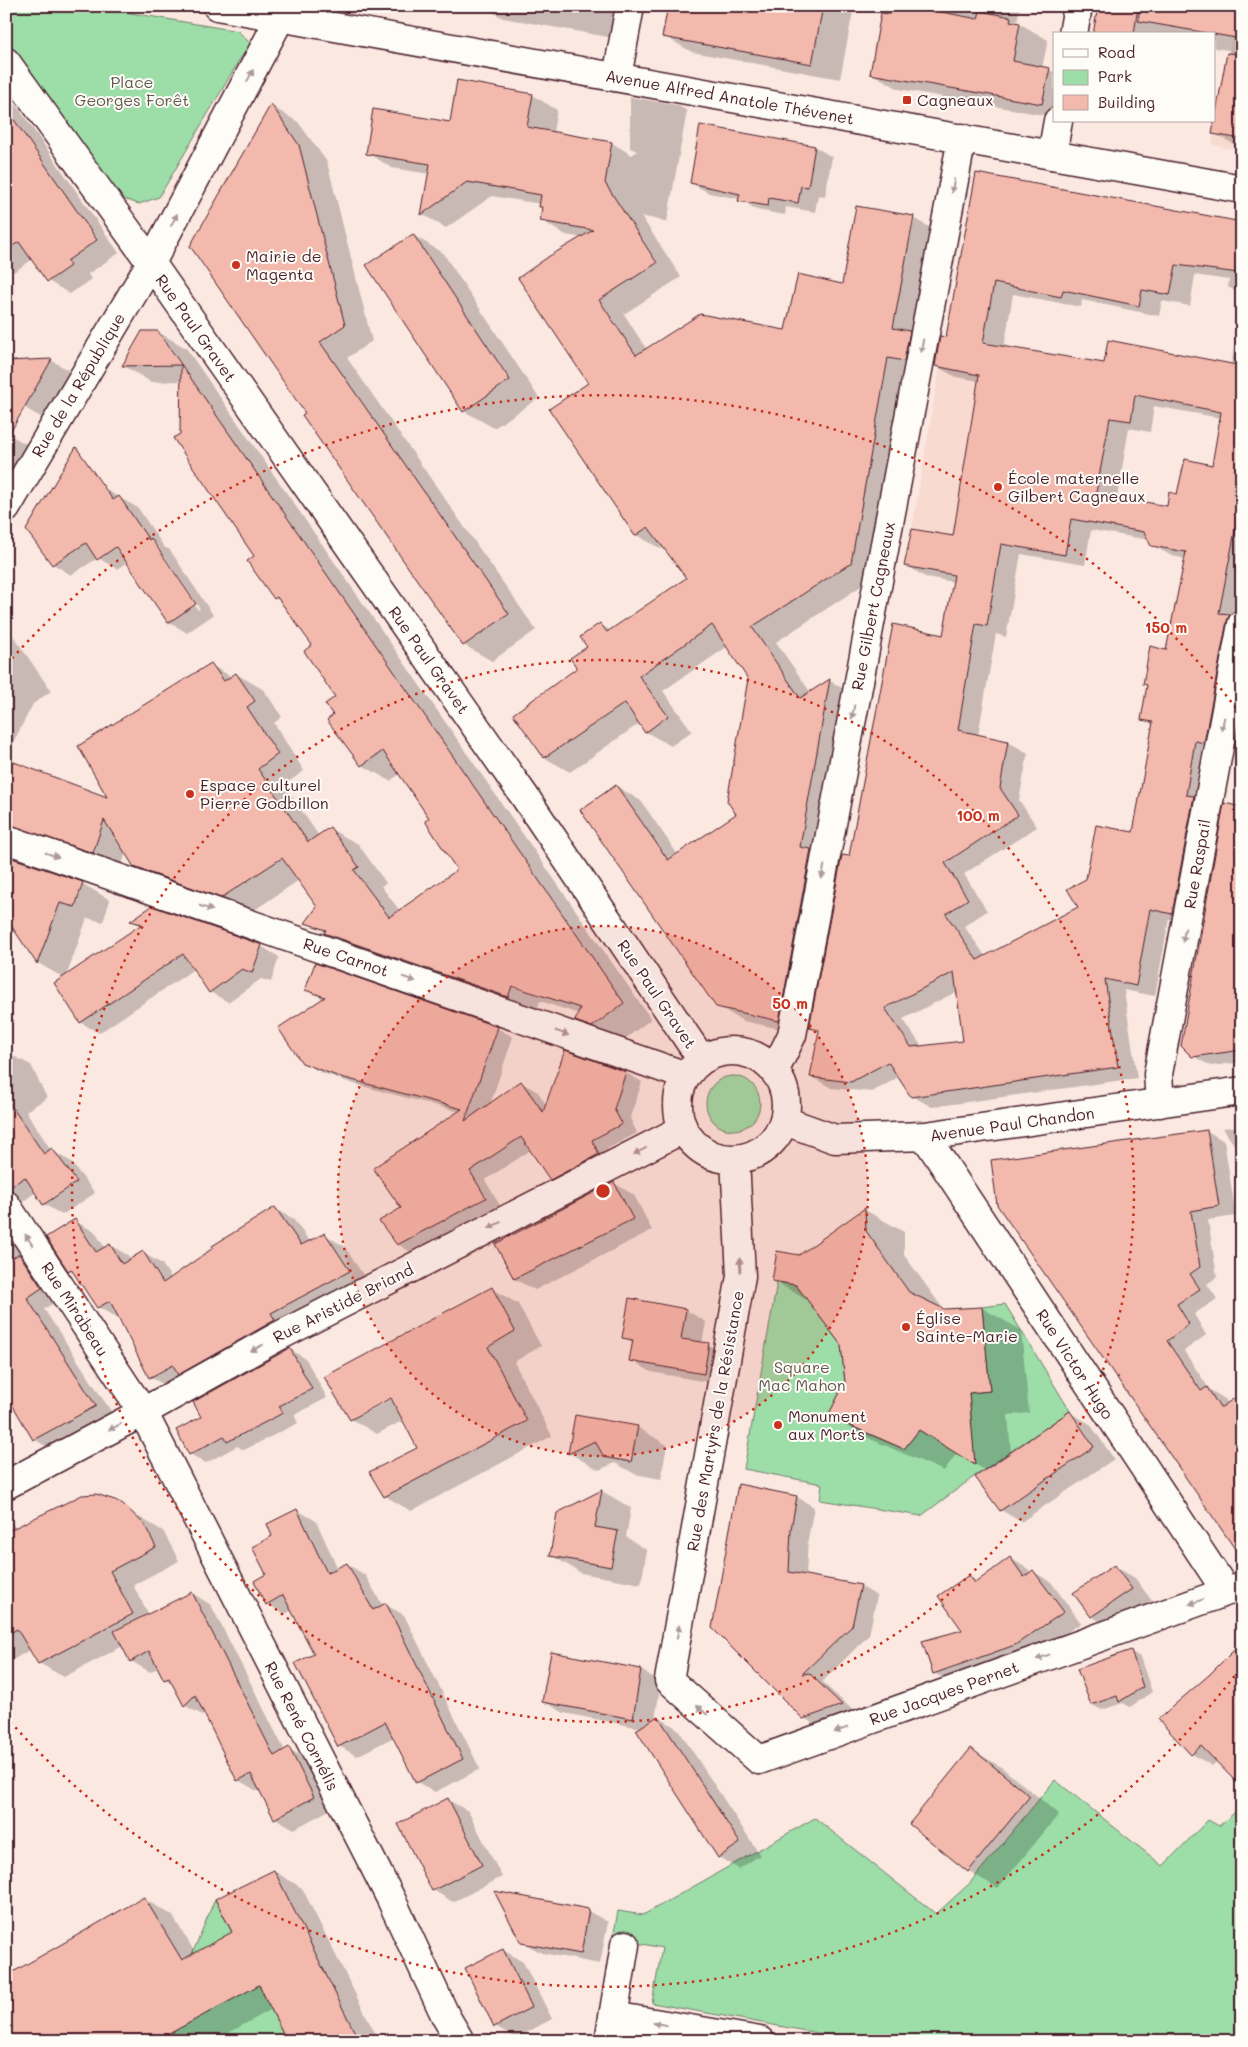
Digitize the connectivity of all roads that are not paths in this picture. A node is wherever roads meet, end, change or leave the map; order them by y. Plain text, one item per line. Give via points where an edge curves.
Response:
1 (217, 6) edge
2 (630, 6) edge
3 (1078, 6) edge
4 (280, 18) junction
5 (1074, 32) edge
6 (6, 62) edge
7 (617, 78) junction
8 (1058, 122) edge
9 (962, 138) junction
10 (1052, 154) junction
11 (1242, 189) edge
12 (151, 263) junction
13 (6, 508) edge
14 (1242, 624) edge
15 (6, 839) edge
16 (694, 1068) junction
17 (775, 1070) junction
18 (1242, 1092) edge
19 (1160, 1103) junction
20 (785, 1121) junction
21 (683, 1129) junction
22 (925, 1136) junction
23 (736, 1159) junction
24 (6, 1205) edge
25 (143, 1412) junction
26 (6, 1485) edge
27 (1234, 1588) edge
28 (669, 1680) joint
29 (625, 1945) dead end
30 (611, 2028) edge
31 (460, 2041) edge
32 (760, 2041) edge

1 - 4 street, Avenue Alfred Anatole Thévenet
2 - 7 street
3 - 5 street
4 - 7 street, Avenue Alfred Anatole Thévenet
12 -> 4 street, Rue de la République
6 - 12 street, Rue Paul Gravet
7 - 9 street, Avenue Alfred Anatole Thévenet
8 - 10 street
9 - 10 street, Avenue Alfred Anatole Thévenet
9 -> 17 street, Rue Gilbert Cagneaux via 792,1035
10 - 11 street, Avenue Alfred Anatole Thévenet
12 - 13 street, Rue de la République
12 - 16 street, Rue Paul Gravet via 525,797
14 -> 19 street, Rue Raspail via 1158,1074
15 -> 16 street, Rue Carnot
16 - 17 street via 716,1052 732,1050 748,1052
16 - 21 street via 680,1089 678,1116
17 - 20 street via 787,1103
18 - 19 street, Avenue Paul Chandon
19 - 22 street, Avenue Paul Chandon
20 - 22 street, Avenue Paul Chandon via 835,1139
20 - 23 street via 765,1149 750,1157
21 - 23 street via 703,1152 717,1158
21 -> 25 street, Rue Aristide Briand via 277,1337
22 - 27 street, Rue Victor Hugo
28 -> 23 street, Rue des Martyrs de la Résistance via 741,1276
25 -> 24 street, Rue Mirabeau
25 -> 26 street, Rue Aristide Briand
25 - 31 street, Rue René Cornélis
27 -> 28 street, Rue Jacques Pernet via 759,1760
29 - 30 street
32 -> 30 street

